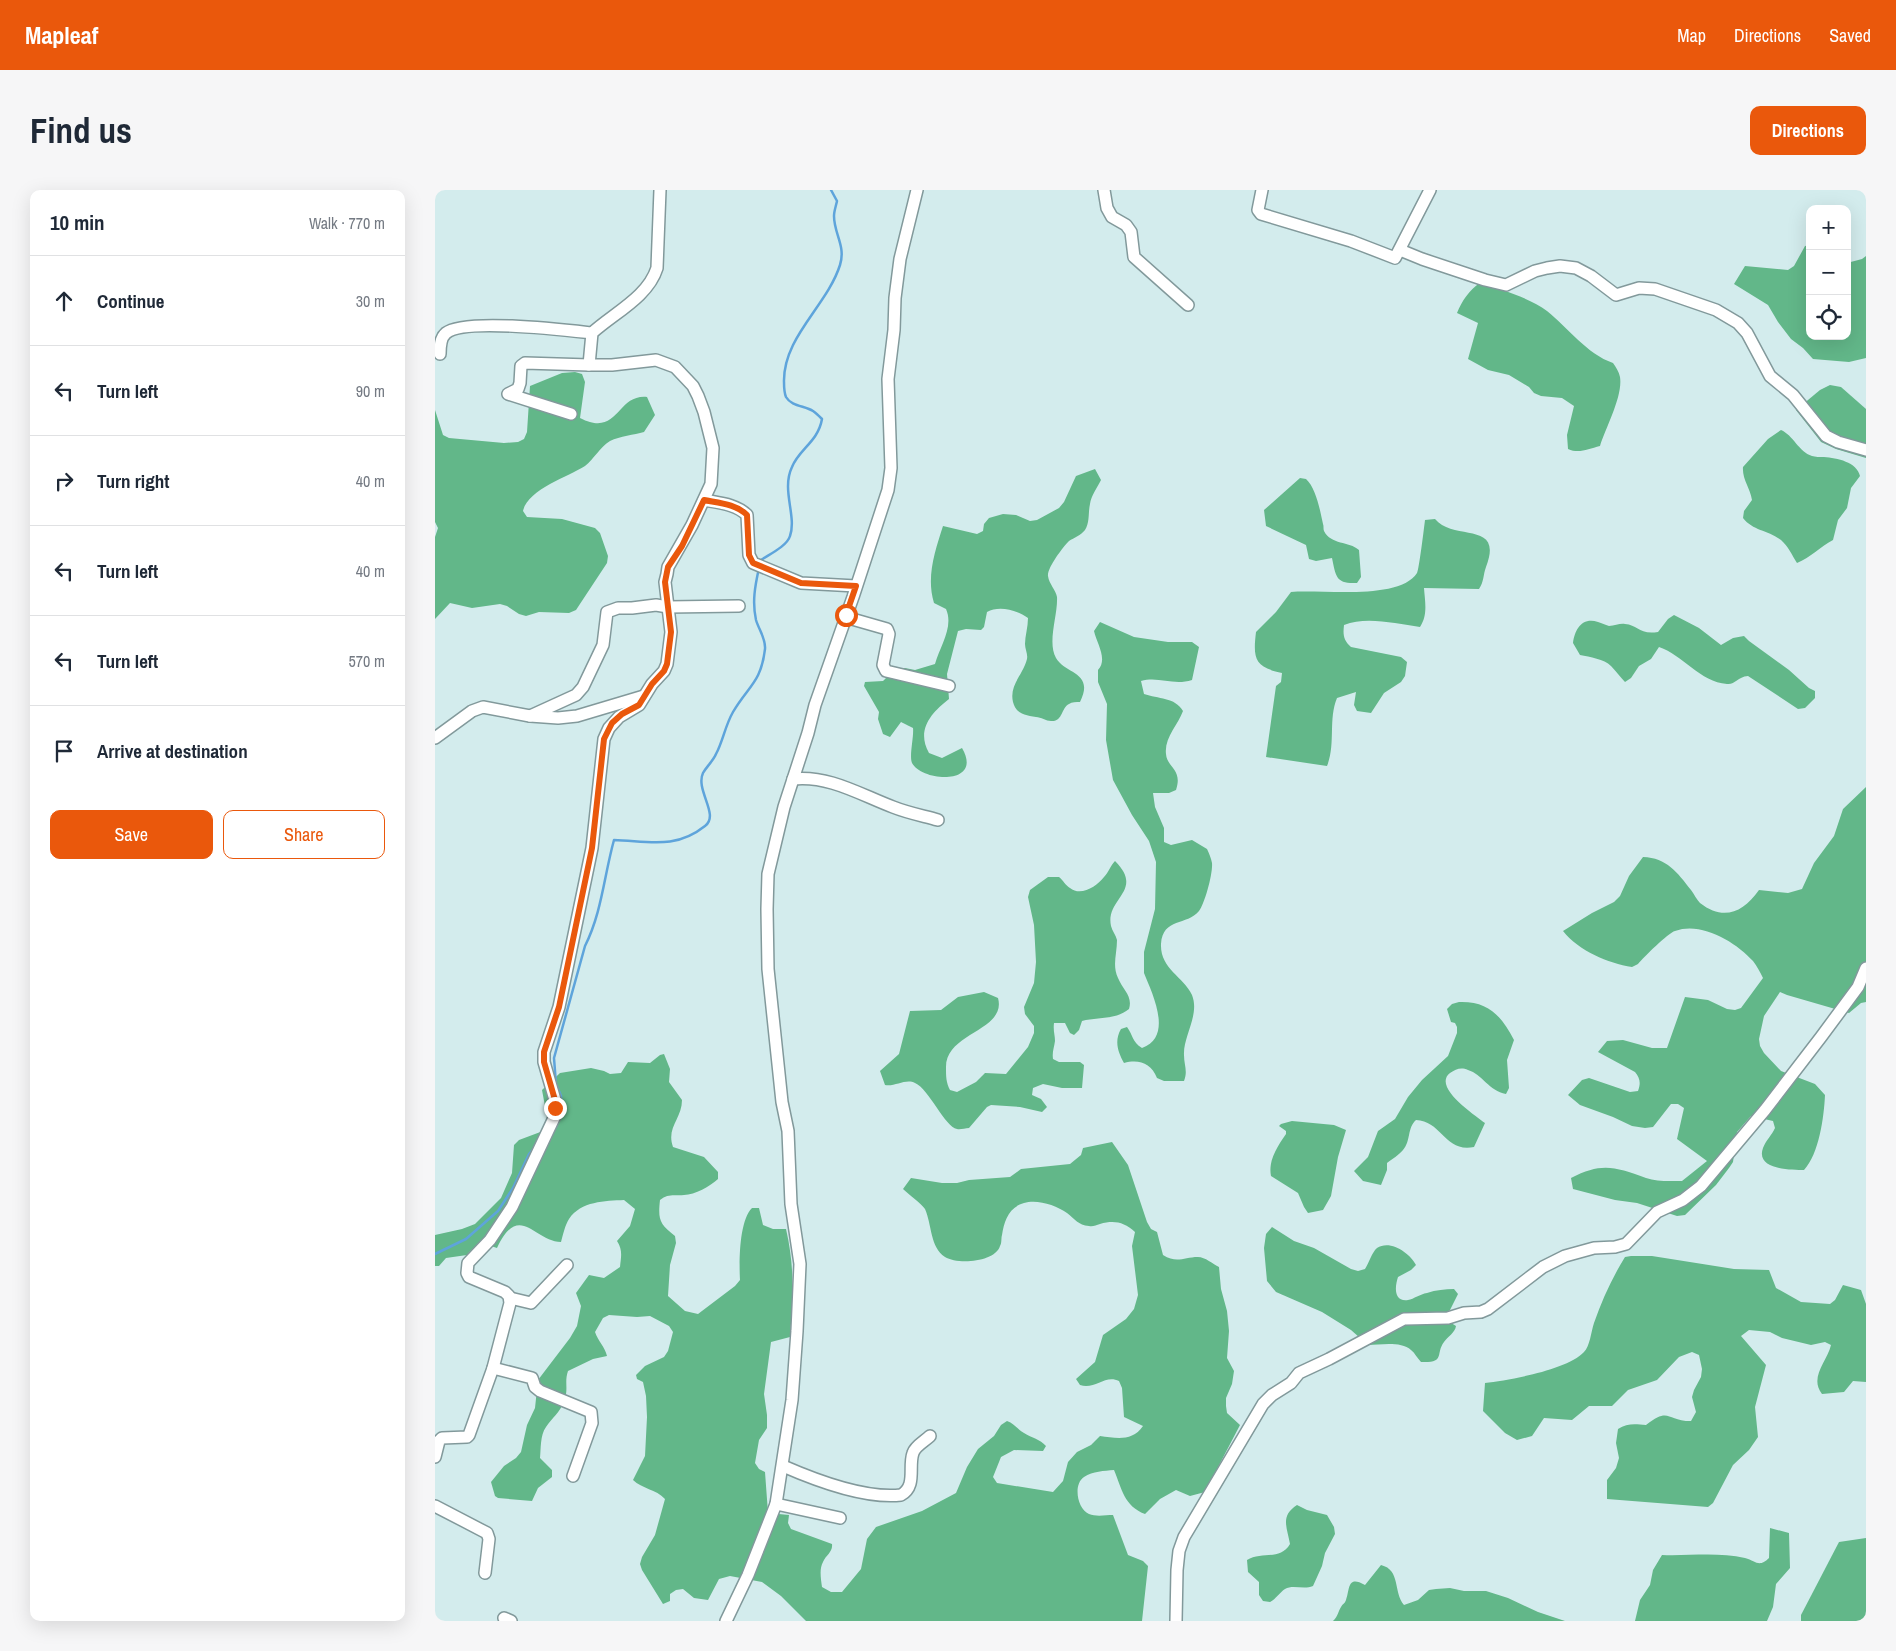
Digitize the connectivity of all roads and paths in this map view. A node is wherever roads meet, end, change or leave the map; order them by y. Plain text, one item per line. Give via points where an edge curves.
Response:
1 (659, 190) edge
2 (917, 190) edge
3 (1104, 190) edge
4 (1262, 190) edge
5 (1430, 190) edge
6 (1400, 250) junction
7 (1188, 306) dead end
8 (592, 333) junction
9 (440, 354) dead end
10 (589, 365) junction
11 (571, 414) dead end
12 (1866, 450) edge
13 (704, 500) junction
14 (856, 586) junction
15 (739, 606) dead end
16 (668, 607) junction
17 (845, 617) junction
18 (949, 686) dead end
19 (644, 696) junction
20 (530, 716) junction
21 (435, 738) edge
22 (793, 779) junction
23 (938, 820) dead end
24 (1866, 968) edge
25 (567, 1265) dead end
26 (510, 1298) junction
27 (493, 1368) junction
28 (930, 1436) dead end
29 (435, 1457) edge
30 (783, 1466) junction
31 (573, 1476) dead end
32 (776, 1504) junction
33 (435, 1506) edge
34 (839, 1518) dead end
35 (485, 1573) dead end
36 (726, 1621) edge
37 (1176, 1621) edge

1 - 8 street via 655,274 645,290
2 - 14 street via 900,259 895,298 888,379 891,468 888,490
3 - 7 street via 1112,218 1126,225 1131,232 1134,257
4 - 6 street via 1258,210 1261,214 1395,258
5 - 6 street
6 - 12 street via 1422,260 1506,285 1535,271 1566,266 1591,276 1616,295 1645,288 1655,289 1716,310 1738,323 1747,333 1770,376 1793,395 1826,436
8 - 9 street via 489,325 455,327 442,337
8 - 10 street
10 - 11 street via 525,363 521,366 518,389 508,394
10 - 13 street via 656,360 675,367 693,386 713,448 711,484
13 - 14 street via 741,509 747,515 749,555 753,563 801,583
13 - 16 street via 668,567 665,582
14 - 17 street
15 - 16 street
16 - 19 street via 671,632 667,664
16 - 20 street via 619,608 607,612 603,645 583,687 576,695
17 - 18 street via 887,629 889,634 883,665 886,671
17 - 22 street
19 - 20 street via 577,716
19 - 26 street via 639,705 612,723 604,739 592,848 559,1007 544,1052 555,1100 554,1118 512,1207 467,1267 469,1277 498,1289
20 - 21 street via 490,707 477,708
22 - 23 street via 839,785 895,808
22 - 30 street via 781,817 767,890 768,969 788,1131 791,1204 801,1272 795,1377
24 - 37 street via 1857,987 1821,1037 1711,1176 1683,1200 1657,1212 1626,1244 1565,1256 1543,1267 1481,1312 1448,1318 1405,1319 1299,1373 1291,1383 1272,1395 1263,1404 1184,1537 1177,1570
25 - 26 street via 531,1303
26 - 27 street
27 - 29 street via 469,1435 442,1438
27 - 31 street via 532,1378 540,1391 591,1412 592,1423
28 - 30 street via 913,1452 911,1477 907,1491 901,1495 869,1493 823,1482
30 - 32 street
32 - 34 street
32 - 36 street
33 - 35 street via 487,1533

